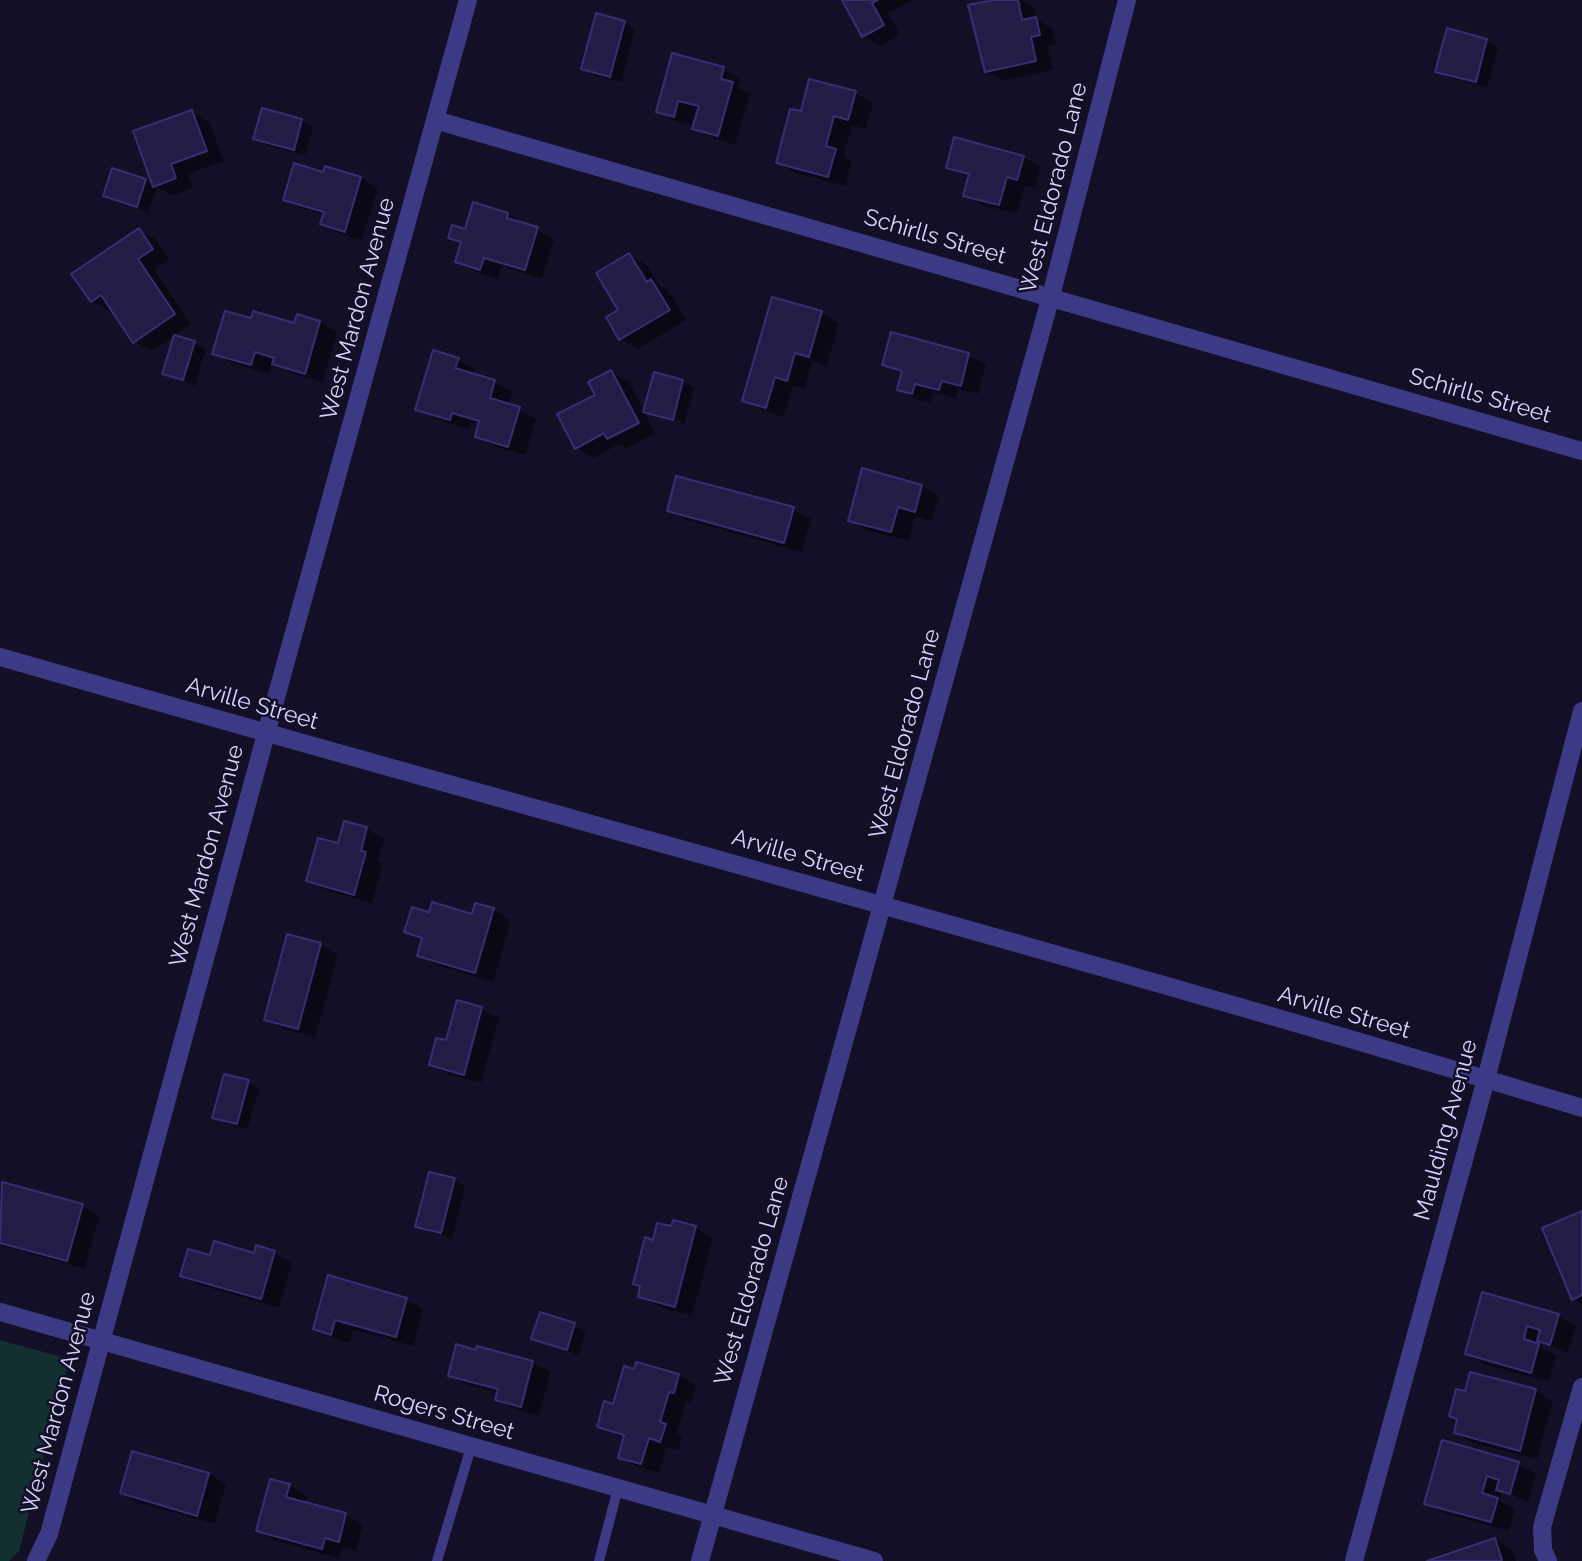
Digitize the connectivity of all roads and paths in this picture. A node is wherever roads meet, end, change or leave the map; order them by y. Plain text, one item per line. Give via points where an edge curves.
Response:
1 (468, 0) edge
2 (1127, 0) edge
3 (435, 120) junction
4 (1051, 296) junction
5 (1582, 451) edge
6 (0, 657) edge
7 (1582, 711) edge
8 (266, 734) junction
9 (883, 905) junction
10 (1486, 1079) junction
11 (1582, 1108) edge
12 (0, 1312) edge
13 (102, 1341) junction
14 (1582, 1387) edge
15 (471, 1447) junction
16 (618, 1488) junction
17 (713, 1514) junction
18 (36, 1561) edge
19 (437, 1561) edge
20 (599, 1561) edge
21 (700, 1561) edge
22 (874, 1561) edge
23 (1354, 1561) edge
24 (1548, 1561) edge

1 - 3 street, West Mardon Avenue
2 - 4 street, West Eldorado Lane
3 - 4 street, Schirlls Street
3 - 8 street, West Mardon Avenue
4 - 5 street, Schirlls Street
4 - 9 street, West Eldorado Lane
6 - 8 street, Arville Street
7 - 10 street, Maulding Avenue
8 - 9 street, Arville Street
8 - 13 street, West Mardon Avenue
9 - 10 street, Arville Street
9 - 17 street, West Eldorado Lane
10 - 11 street, Arville Street
10 - 23 street, Maulding Avenue
12 - 13 street, Rogers Street
13 - 15 street, Rogers Street
13 - 18 street, West Mardon Avenue via 49,1534
14 - 24 street via 1542,1527
15 - 16 street, Rogers Street
15 - 19 lane
16 - 17 street, Rogers Street
16 - 20 lane
17 - 21 street, West Eldorado Lane
17 - 22 street, Rogers Street

